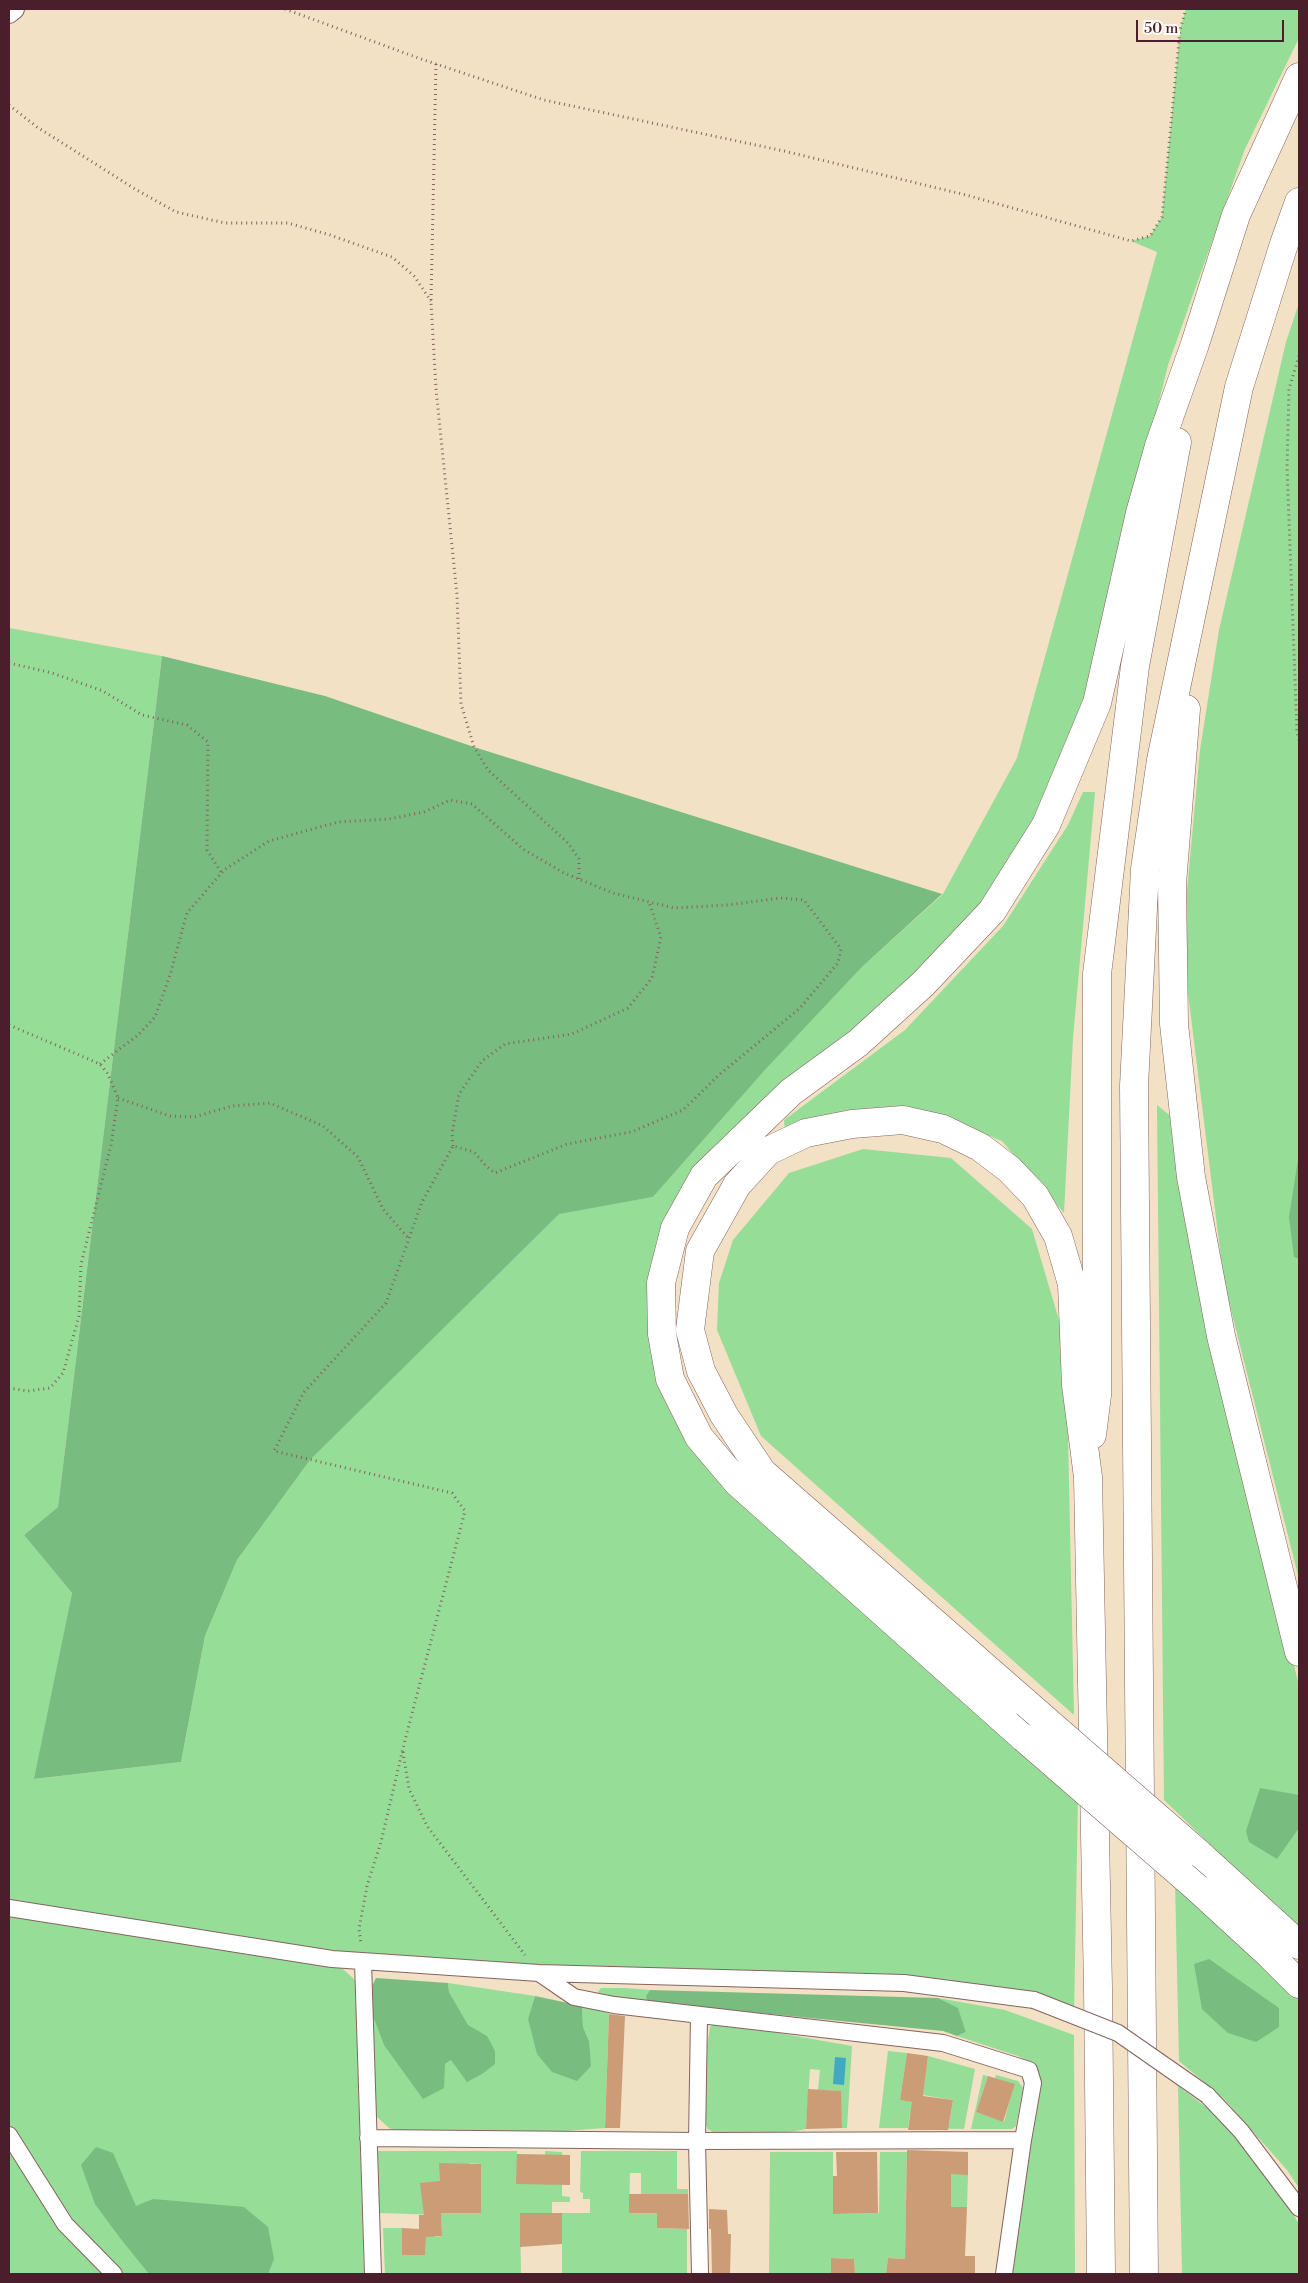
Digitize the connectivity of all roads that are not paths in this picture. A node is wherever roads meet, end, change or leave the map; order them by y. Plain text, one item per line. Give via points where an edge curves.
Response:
1 (14, 9) edge
2 (9, 13) edge
3 (1299, 77) edge
4 (1299, 202) edge
5 (1195, 344) junction
6 (1196, 585) junction
7 (1088, 1477) junction
8 (1299, 1652) edge
9 (9, 1908) edge
10 (1299, 1945) edge
11 (362, 1962) junction
12 (539, 1973) junction
13 (1299, 1984) edge
14 (699, 2016) junction
15 (1098, 2068) junction
16 (9, 2135) edge
17 (368, 2138) junction
18 (1023, 2140) junction
19 (697, 2141) junction
20 (1299, 2208) edge
21 (114, 2274) edge
22 (373, 2274) edge
23 (700, 2274) edge
24 (1004, 2274) edge
25 (1085, 2274) edge
26 (1101, 2274) edge
27 (1144, 2274) edge

1 - 2 street
3 - 5 highway via 1236,215
4 - 6 highway via 1239,387
5 - 7 highway via 1135,666 1097,974 1097,1396
5 - 13 highway, bridge via 1140,513 1097,703 1046,825 992,911 923,984 858,1043 791,1092 704,1176 675,1228 661,1283 662,1334 670,1379 699,1437 737,1482 1197,1888
6 - 8 highway via 1172,884 1174,1024 1191,1177 1221,1336
6 - 27 highway via 1161,760 1145,870 1134,1086
7 - 10 highway, bridge via 1076,1385 1072,1284 1058,1236 1035,1196 1009,1169 980,1147 943,1129 903,1120 852,1124 806,1133 768,1151 737,1185 700,1251 690,1330 700,1371 724,1415 762,1472
7 - 15 highway
9 - 11 street via 332,1960
11 - 12 street
11 - 17 street
12 - 14 street via 574,1997 614,2006
12 - 20 street, bridge via 904,1983 1034,2000 1118,2033 1207,2095 1241,2131
14 - 18 street via 943,2042 1028,2070 1033,2082
14 - 19 street
15 - 25 highway via 1089,2099 1089,2226
15 - 26 highway
16 - 21 street via 65,2224
17 - 19 street
17 - 22 street
18 - 19 street
18 - 24 street
19 - 23 street

